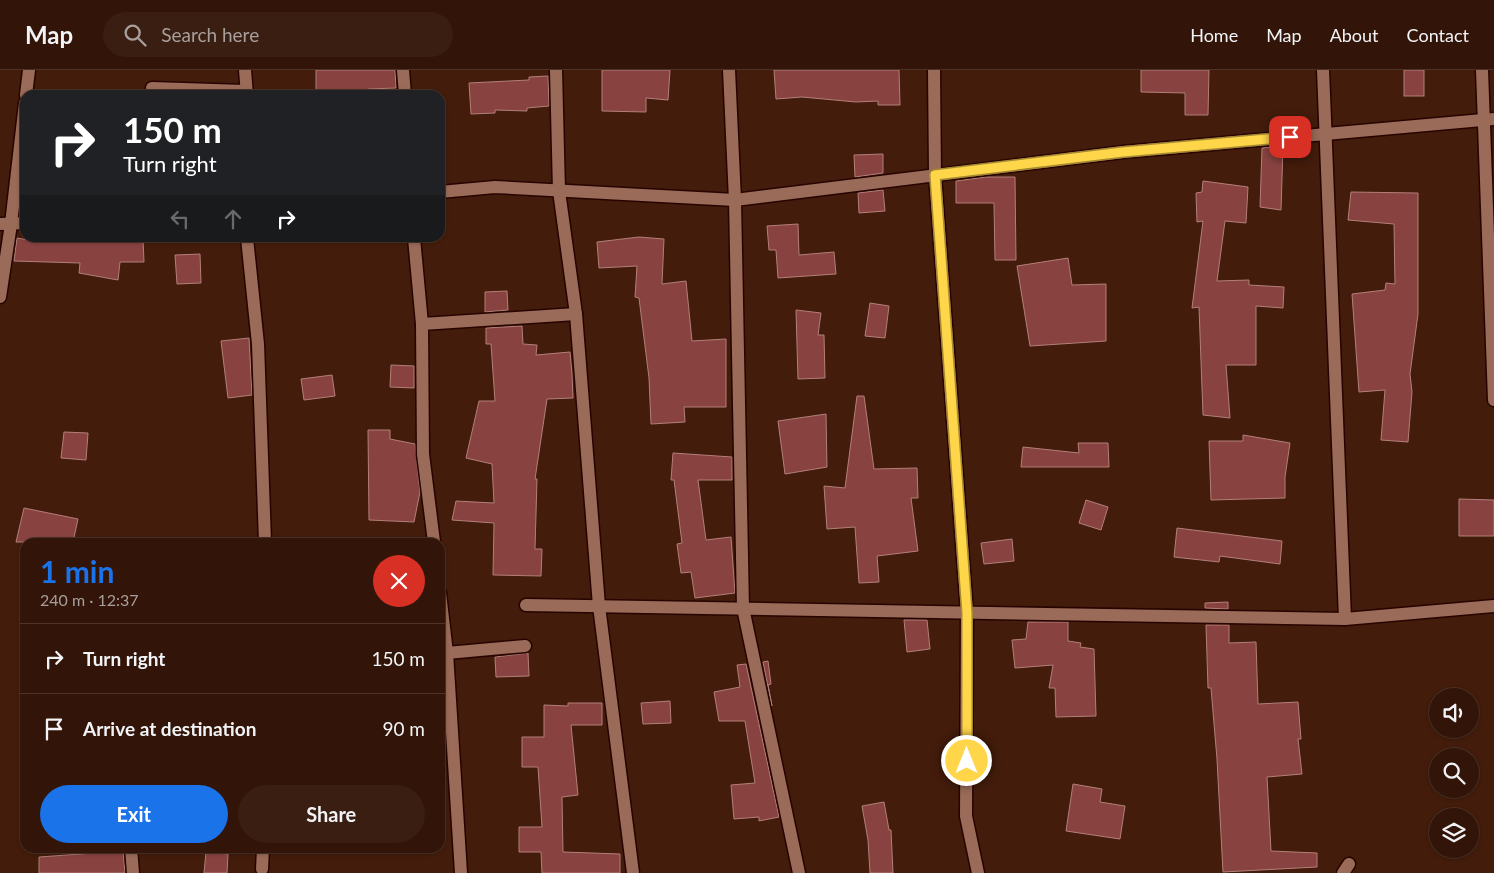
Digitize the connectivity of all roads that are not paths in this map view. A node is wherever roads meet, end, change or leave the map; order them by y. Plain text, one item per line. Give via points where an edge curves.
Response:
1 (29, 70) edge
2 (245, 70) edge
3 (403, 70) edge
4 (556, 70) edge
5 (729, 70) edge
6 (934, 70) edge
7 (1323, 70) edge
8 (1482, 70) edge
9 (152, 88) dead end
10 (27, 90) edge
11 (190, 90) edge
12 (246, 90) edge
13 (405, 90) edge
14 (1489, 119) edge
15 (1326, 134) junction
16 (20, 135) edge
17 (935, 175) junction
18 (560, 191) junction
19 (445, 192) edge
20 (735, 200) junction
21 (20, 223) edge
22 (6, 224) edge
23 (247, 242) edge
24 (414, 242) edge
25 (0, 297) edge
26 (576, 314) junction
27 (422, 324) junction
28 (1494, 400) edge
29 (264, 538) edge
30 (434, 538) edge
31 (526, 605) dead end
32 (599, 606) junction
33 (1494, 606) edge
34 (742, 608) junction
35 (967, 613) junction
36 (1345, 620) junction
37 (445, 636) edge
38 (525, 646) dead end
39 (447, 653) junction
40 (131, 853) edge
41 (264, 853) edge
42 (262, 869) dead end
43 (132, 873) edge
44 (461, 873) edge
45 (633, 873) edge
46 (799, 873) edge
47 (978, 873) edge

1 - 10 street
2 - 12 street
3 - 13 street
4 - 18 street
5 - 20 street
6 - 17 street
7 - 15 street
8 - 14 street
9 - 11 street
14 - 15 street
14 - 28 street
15 - 17 street via 1123,152
15 - 36 street
16 - 22 street
17 - 20 street
17 - 35 street
18 - 19 street via 495,187
18 - 20 street
18 - 26 street
20 - 34 street
21 - 22 street
22 - 25 street
23 - 29 street via 258,344
24 - 27 street
26 - 27 street
26 - 32 street
27 - 30 street via 423,454
31 - 32 street
32 - 34 street
32 - 45 street
33 - 36 street
34 - 35 street
34 - 46 street
35 - 36 street
35 - 47 street via 966,816
37 - 39 street
38 - 39 street
39 - 44 street
40 - 43 street
41 - 42 street

